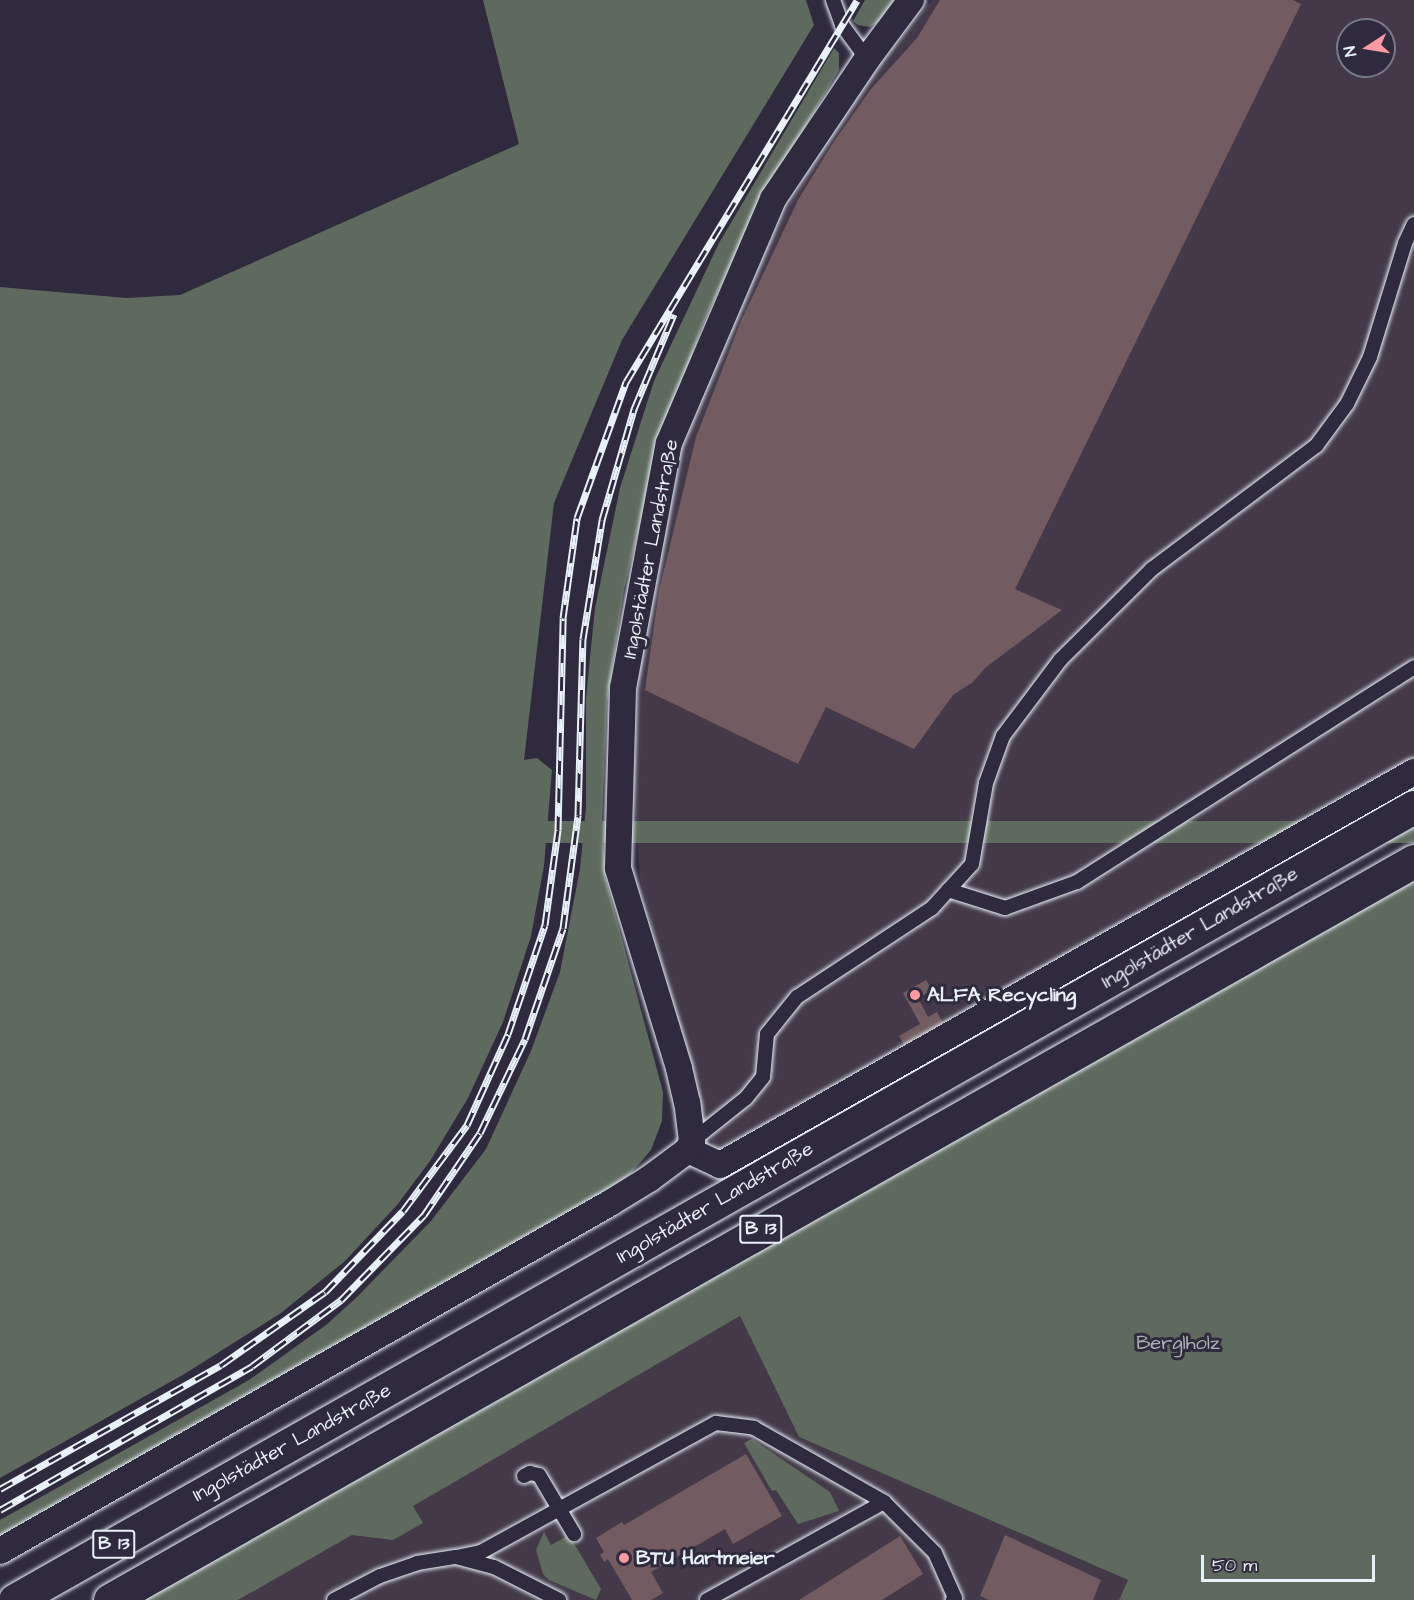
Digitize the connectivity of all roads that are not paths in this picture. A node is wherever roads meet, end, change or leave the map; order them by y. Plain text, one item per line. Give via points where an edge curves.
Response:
1 (833, 0) edge
2 (911, 0) edge
3 (867, 59) junction
4 (1414, 224) edge
5 (1414, 667) edge
6 (1414, 772) edge
7 (1414, 807) edge
8 (1414, 861) edge
9 (948, 890) junction
10 (690, 1145) junction
11 (524, 1476) dead end
12 (884, 1502) junction
13 (560, 1509) junction
14 (574, 1534) dead end
15 (0, 1551) edge
16 (456, 1557) junction
17 (555, 1598) edge
18 (15, 1600) edge
19 (110, 1600) edge
20 (334, 1600) edge
21 (707, 1600) edge
22 (953, 1600) edge

1 - 3 lane via 842,25
2 - 3 street, Ingolstädter Landstraße
3 - 10 street, Ingolstädter Landstraße via 773,200 669,443 623,688 618,868 679,1068
4 - 9 lane via 1370,357 1347,404 1316,446 1152,569 1061,659 1003,736 986,783 972,864
5 - 9 lane via 1077,882 1005,908
6 - 10 street, Ingolstädter Landstraße via 720,1164
7 - 18 main road, Ingolstädter Landstraße / B 13
8 - 19 main road, B 13
9 - 10 lane via 932,908 797,997 767,1034 763,1077 746,1098
10 - 15 street via 649,1179 610,1203
11 - 13 lane via 539,1475
12 - 13 lane via 754,1428 716,1423
12 - 21 lane
12 - 22 lane via 935,1553
13 - 14 lane
13 - 16 lane via 481,1552
16 - 17 lane via 494,1567
16 - 20 lane via 417,1563 380,1576

